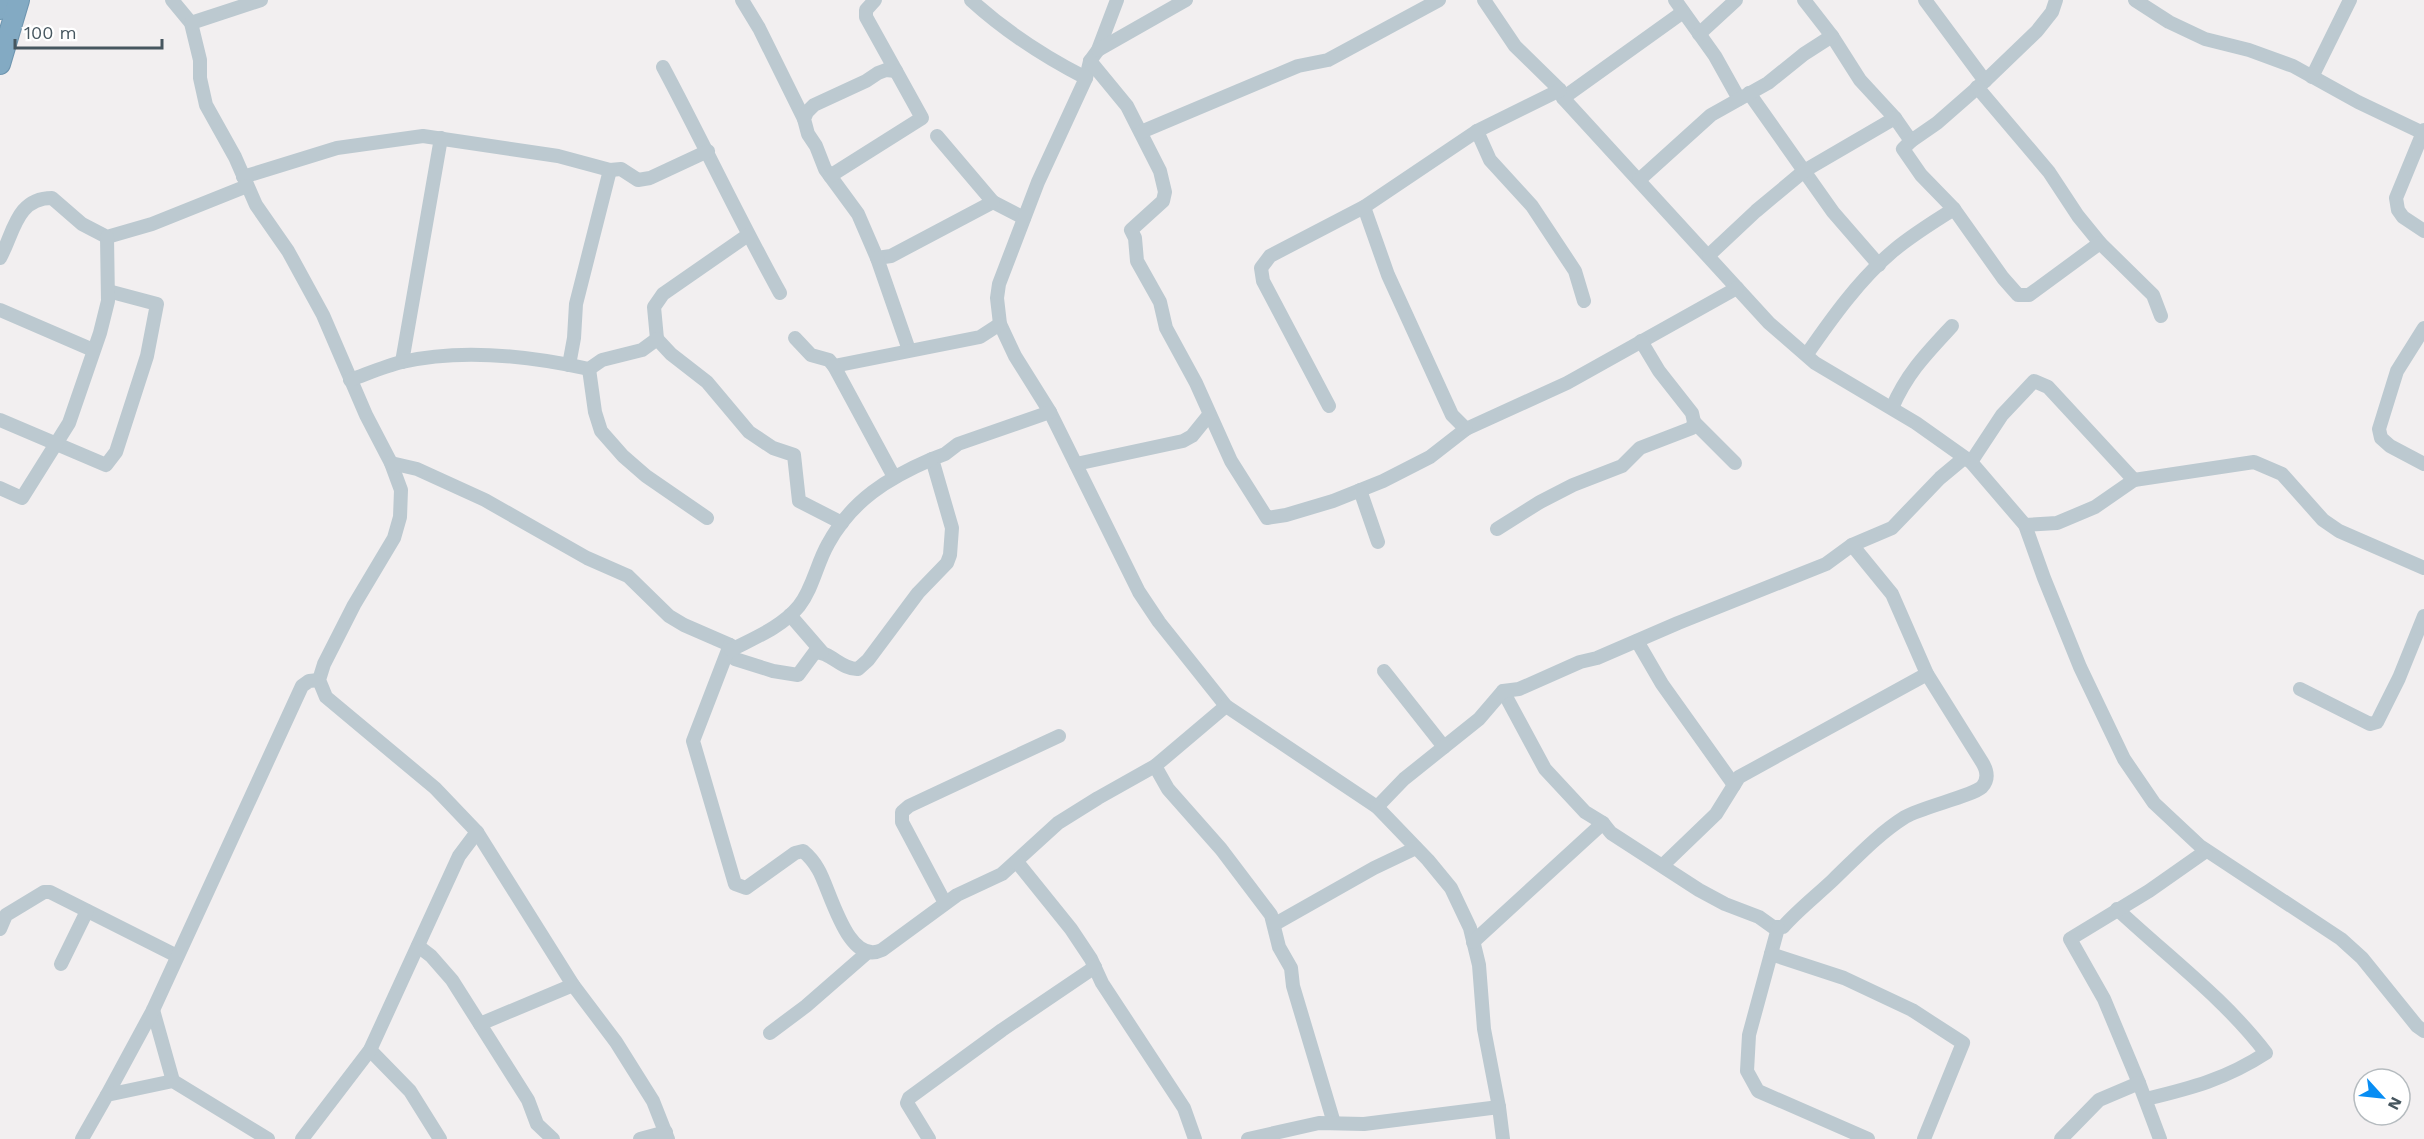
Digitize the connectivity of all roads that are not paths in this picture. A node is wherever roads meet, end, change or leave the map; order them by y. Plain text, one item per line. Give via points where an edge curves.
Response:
1 (3, 0) edge
2 (19, 0) edge
3 (172, 0) edge
4 (261, 0) edge
5 (742, 0) edge
6 (875, 0) edge
7 (971, 0) edge
8 (1117, 0) edge
9 (1186, 0) edge
10 (1439, 0) edge
11 (1485, 0) edge
12 (1675, 0) edge
13 (1736, 0) edge
14 (1804, 0) edge
15 (1925, 0) edge
16 (2056, 0) edge
17 (2135, 0) edge
18 (2350, 0) edge
19 (0, 9) edge
20 (1683, 12) junction
21 (191, 23) junction
22 (1700, 34) junction
23 (1832, 36) junction
24 (1094, 55) junction
25 (0, 64) edge
26 (663, 67) dead end
27 (896, 71) junction
28 (2312, 77) junction
29 (1086, 78) junction
30 (1981, 84) junction
31 (1562, 94) junction
32 (1744, 96) junction
33 (1895, 118) junction
34 (804, 119) junction
35 (1477, 131) junction
36 (2423, 131) edge
37 (1140, 132) junction
38 (937, 136) dead end
39 (441, 138) junction
40 (1911, 141) junction
41 (708, 151) junction
42 (610, 170) junction
43 (1804, 171) junction
44 (830, 176) junction
45 (1639, 180) junction
46 (245, 182) junction
47 (993, 202) junction
48 (1364, 207) junction
49 (1954, 209) junction
50 (1024, 218) junction
51 (2424, 231) edge
52 (748, 235) junction
53 (108, 237) junction
54 (2100, 243) junction
55 (1709, 255) junction
56 (0, 258) edge
57 (877, 258) junction
58 (1879, 265) junction
59 (1737, 288) junction
60 (108, 291) junction
61 (780, 293) dead end
62 (1584, 301) dead end
63 (0, 310) edge
64 (2161, 316) dead end
65 (1000, 324) junction
66 (1952, 326) dead end
67 (2424, 328) edge
68 (795, 338) dead end
69 (657, 339) junction
70 (1641, 341) junction
71 (93, 350) junction
72 (909, 350) junction
73 (1807, 354) junction
74 (402, 362) junction
75 (569, 365) junction
76 (834, 366) junction
77 (589, 369) junction
78 (350, 380) junction
79 (1329, 406) dead end
80 (1892, 408) junction
81 (1050, 412) junction
82 (1209, 415) junction
83 (0, 420) edge
84 (1694, 422) junction
85 (1466, 429) junction
86 (55, 442) junction
87 (932, 459) junction
88 (1967, 460) junction
89 (391, 463) junction
90 (1735, 463) dead end
91 (1076, 464) junction
92 (2424, 464) edge
93 (894, 477) junction
94 (2134, 480) junction
95 (0, 488) edge
96 (1360, 490) junction
97 (707, 518) dead end
98 (842, 523) junction
99 (2025, 525) junction
100 (1497, 529) dead end
101 (1378, 542) dead end
102 (1852, 545) junction
103 (2424, 568) edge
104 (790, 615) junction
105 (2424, 616) edge
106 (1637, 641) junction
107 (730, 648) junction
108 (822, 652) junction
109 (1384, 671) dead end
110 (1927, 674) junction
111 (319, 680) junction
112 (2300, 689) dead end
113 (1503, 691) junction
114 (1226, 706) junction
115 (1059, 736) dead end
116 (1444, 747) junction
117 (1155, 766) junction
118 (1734, 785) junction
119 (1377, 807) junction
120 (1602, 823) junction
121 (477, 832) junction
122 (1416, 848) junction
123 (2206, 850) junction
124 (1017, 862) junction
125 (1663, 865) junction
126 (945, 903) junction
127 (2117, 909) junction
128 (87, 911) junction
129 (1275, 924) junction
130 (0, 928) edge
131 (1778, 928) junction
132 (1473, 942) junction
133 (418, 946) junction
134 (868, 952) junction
135 (1771, 954) junction
136 (177, 956) junction
137 (61, 964) dead end
138 (1095, 967) junction
139 (573, 985) junction
140 (153, 1010) junction
141 (480, 1024) junction
142 (2423, 1028) edge
143 (770, 1033) dead end
144 (370, 1050) junction
145 (173, 1082) junction
146 (2139, 1083) junction
147 (107, 1095) junction
148 (2146, 1099) junction
149 (1499, 1107) junction
150 (1334, 1123) junction
151 (667, 1136) edge
152 (82, 1139) edge
153 (268, 1139) edge
154 (302, 1139) edge
155 (440, 1139) edge
156 (553, 1139) edge
157 (640, 1139) edge
158 (929, 1139) edge
159 (1196, 1139) edge
160 (1248, 1139) edge
161 (1503, 1139) edge
162 (1868, 1139) edge
163 (1924, 1139) edge
164 (2061, 1139) edge
165 (2160, 1139) edge

1 - 19 highway
2 - 25 highway
3 - 21 street
4 - 21 street
5 - 34 street
6 - 27 street via 866,16
7 - 29 street via 993,21
8 - 24 street
9 - 24 street
10 - 37 street via 1328,60 1298,66
11 - 31 street via 1515,46
12 - 20 street
13 - 22 street
14 - 23 street
15 - 30 street
16 - 30 street via 2037,31
17 - 28 street via 2205,39 2249,50
18 - 28 street
20 - 22 street
20 - 31 street
21 - 46 street via 206,105
22 - 32 street
23 - 32 street
23 - 33 street via 1860,80
24 - 29 street
24 - 37 street
26 - 41 street
27 - 34 street via 878,73 814,105
27 - 44 street via 922,118
28 - 36 street
29 - 50 street
30 - 40 street
30 - 54 street
31 - 35 street
31 - 45 street
32 - 43 street
32 - 45 street via 1711,115
33 - 40 street
33 - 43 street
34 - 44 street
35 - 48 street
35 - 62 street via 1490,160 1532,206 1575,271
36 - 51 street via 2396,198 2403,217
37 - 82 street via 1160,171 1165,192 1163,201 1131,230 1137,261 1160,302 1166,328
38 - 47 street
39 - 42 street via 558,156
39 - 46 street via 400,138 337,148
39 - 74 street
40 - 49 street via 1903,149 1921,175
41 - 42 street via 650,178 638,180 621,169
41 - 52 street
42 - 75 street via 576,304
43 - 55 street
43 - 58 street
44 - 57 street via 858,214
45 - 55 street
46 - 53 street via 152,224
46 - 78 street via 302,274
47 - 50 street
47 - 57 street via 891,256
48 - 79 street via 1270,256 1261,268 1263,281
48 - 85 street via 1388,275 1452,415
49 - 54 street via 2018,295 2029,295
49 - 58 street via 1924,227
50 - 65 street via 999,284
52 - 61 street
52 - 69 street via 663,294 654,307
53 - 56 street via 82,224 52,198 44,198 33,201 20,214
53 - 60 street
54 - 64 street via 2153,295
55 - 59 street
57 - 72 street
58 - 73 street via 1854,291
59 - 70 street
59 - 73 street via 1769,323
60 - 71 street
60 - 86 street via 157,304 147,356 116,452 106,465
63 - 71 street
65 - 72 street via 981,337
65 - 81 street
66 - 80 street via 1902,385
67 - 92 street via 2397,371 2379,429 2381,438 2390,446
68 - 76 street via 811,355 829,360
69 - 77 street via 642,350 602,360
69 - 98 street via 708,382 749,432 773,448 794,455 799,501
70 - 84 street via 1692,413
70 - 85 street via 1567,383
71 - 86 street via 69,423
72 - 76 street
73 - 80 street via 1815,363
74 - 75 street via 472,356
74 - 78 street
75 - 77 street
76 - 93 street
77 - 97 street via 601,431 646,476
78 - 89 street
80 - 88 street
81 - 87 street via 958,444
81 - 91 street
82 - 91 street via 1183,441
82 - 96 street via 1267,518
83 - 86 street
84 - 90 street
84 - 100 street via 1692,428 1640,448 1622,466 1549,497
85 - 96 street via 1430,457
86 - 95 street via 22,498
87 - 93 street
87 - 108 street via 952,528 947,563 858,669 846,667
88 - 94 street via 2034,381 2048,387
88 - 99 street
88 - 102 street via 1940,478 1892,528
89 - 107 street via 417,469 485,500 587,558 628,576 669,616
89 - 111 street via 401,490 394,538 354,605
91 - 114 street via 1139,592
93 - 98 street via 875,488
94 - 99 street via 2095,507 2057,524
94 - 103 street via 2254,462 2282,474 2339,531
96 - 101 street
98 - 104 street via 828,543 800,605
99 - 123 street via 2080,667 2124,759 2154,803
102 - 106 street via 1816,569
102 - 110 street via 1892,594
104 - 107 street via 777,626
104 - 108 street
105 - 112 street via 2377,722 2370,724
106 - 113 street via 1519,689
106 - 118 street via 1662,684
107 - 108 street via 735,659 798,675 815,652
107 - 134 street via 693,741 735,885 746,888 803,851 819,870 850,938
109 - 116 street
110 - 118 street via 1739,777
110 - 131 street via 1986,770 1982,786 1907,816 1880,834
111 - 121 street via 326,697 435,788
111 - 136 street via 302,686
113 - 116 street via 1479,719
113 - 120 street via 1545,769 1585,812
114 - 117 street
114 - 119 street
115 - 126 street via 902,812 902,822
116 - 119 street
117 - 124 street via 1058,823
117 - 129 street via 1168,789 1221,849
118 - 125 street via 1716,814
119 - 122 street
120 - 125 street via 1611,833
120 - 132 street
121 - 133 street via 459,856
121 - 139 street
122 - 129 street
122 - 132 street via 1451,888
123 - 127 street
123 - 142 street via 2341,939 2362,958 2417,1026
124 - 126 street via 1002,874
124 - 138 street via 1071,929
125 - 131 street via 1699,890
126 - 134 street via 882,950
127 - 146 street via 2070,939 2104,999
127 - 148 street via 2201,983 2250,1031 2266,1053 2202,1086
128 - 130 street via 44,892 6,915
128 - 136 street
128 - 137 street
129 - 150 street
131 - 135 street
132 - 149 street
133 - 141 street via 452,980
133 - 144 street
134 - 143 street
135 - 162 street via 1749,1035 1748,1071 1758,1091
135 - 163 street via 1844,978 1912,1010 1963,1043
136 - 140 street
138 - 158 street via 909,1098 907,1103
138 - 159 street via 1184,1108
139 - 141 street
139 - 151 street via 616,1042 653,1101
140 - 145 street
140 - 147 street
141 - 156 street via 528,1100 537,1124
144 - 154 street
144 - 155 street via 410,1091
145 - 147 street
145 - 153 street
146 - 148 street
146 - 164 street via 2099,1100
147 - 152 street
148 - 165 street
149 - 150 street via 1364,1124
149 - 161 street
150 - 160 street
151 - 157 street

